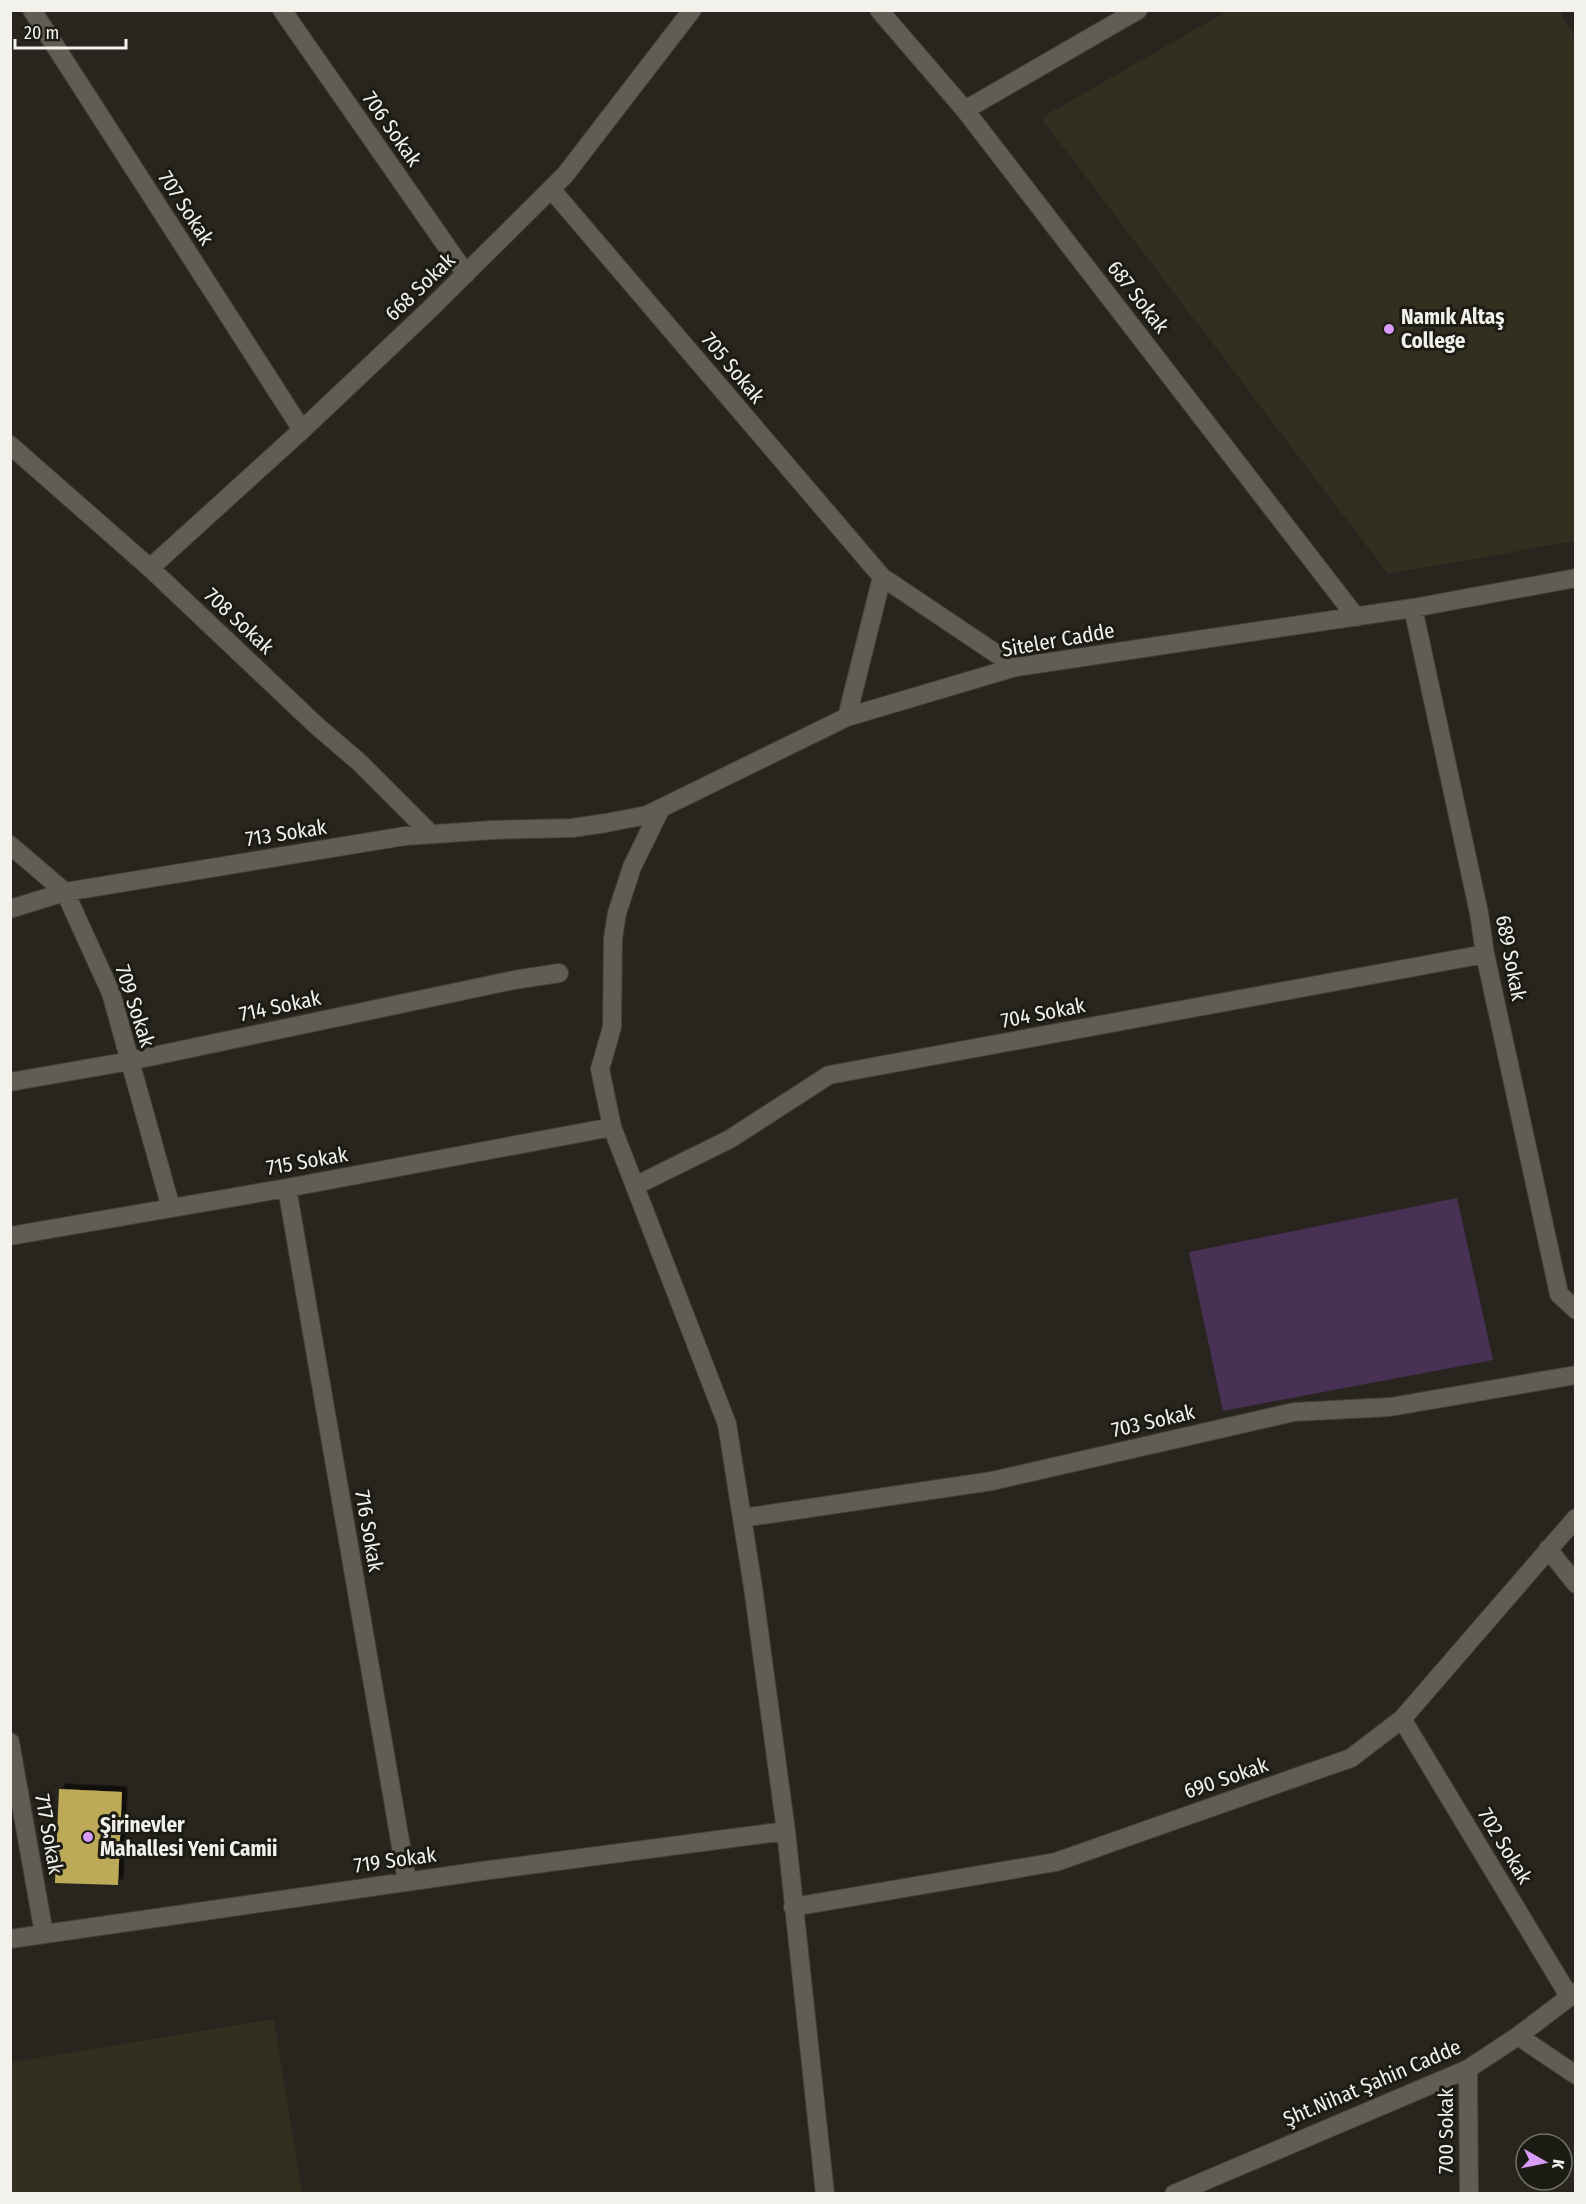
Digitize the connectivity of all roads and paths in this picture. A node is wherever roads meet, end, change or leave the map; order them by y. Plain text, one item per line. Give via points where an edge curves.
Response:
1 (32, 10) edge
2 (282, 10) edge
3 (692, 10) edge
4 (879, 10) edge
5 (1138, 10) edge
6 (965, 110) junction
7 (551, 189) junction
8 (466, 274) junction
9 (302, 430) junction
10 (10, 445) edge
11 (150, 568) junction
12 (882, 577) junction
13 (1575, 578) edge
14 (1413, 608) junction
15 (1356, 617) junction
16 (1016, 667) junction
17 (847, 717) junction
18 (661, 808) junction
19 (572, 828) joint
20 (431, 834) junction
21 (10, 845) edge
22 (65, 892) junction
23 (10, 909) edge
24 (1485, 954) junction
25 (559, 973) dead end
26 (130, 1061) junction
27 (10, 1082) edge
28 (612, 1127) junction
29 (635, 1186) junction
30 (287, 1188) junction
31 (171, 1208) junction
32 (10, 1236) edge
33 (1575, 1310) edge
34 (1575, 1375) edge
35 (742, 1518) junction
36 (1575, 1518) edge
37 (1548, 1549) junction
38 (1575, 1584) edge
39 (1402, 1719) junction
40 (10, 1742) edge
41 (786, 1831) junction
42 (407, 1881) junction
43 (793, 1907) junction
44 (44, 1934) junction
45 (10, 1939) edge
46 (1572, 1994) edge
47 (1518, 2036) junction
48 (1468, 2069) junction
49 (1575, 2075) edge
50 (825, 2193) edge
51 (1174, 2193) edge
52 (1469, 2193) edge

1 - 9 street, 707 Sokak
2 - 8 street, 706 Sokak
3 - 7 street, 668 Sokak
4 - 6 street, 687 Sokak
5 - 6 street
6 - 15 street, 687 Sokak
7 - 8 street, 668 Sokak
7 - 12 street, 705 Sokak
8 - 9 street, 668 Sokak
9 - 11 street, 668 Sokak
10 - 11 street, 708 Sokak
11 - 20 street, 708 Sokak
12 - 16 street, 705 Sokak
12 - 17 street
13 - 14 street, Siteler Cadde
14 - 15 street, Siteler Cadde
14 - 24 street, 689 Sokak
15 - 16 street, Siteler Cadde
16 - 17 street, Siteler Cadde
17 - 18 street, Siteler Cadde
18 - 19 street, Siteler Cadde via 647,815
18 - 28 street via 632,867 617,913 612,1028 600,1069
19 - 20 street, 713 Sokak
20 - 22 street, 713 Sokak
21 - 22 street, 709 Sokak
22 - 23 street, 713 Sokak
22 - 26 street, 709 Sokak via 111,993
24 - 29 street, 704 Sokak via 829,1076 730,1139
24 - 33 street, 689 Sokak via 1559,1294
25 - 26 street, 714 Sokak
26 - 27 street, 714 Sokak
26 - 31 street, 709 Sokak
28 - 29 street
28 - 30 street, 715 Sokak
29 - 35 street via 727,1424
30 - 31 street, 715 Sokak
30 - 42 street, 716 Sokak
31 - 32 street, 715 Sokak
34 - 35 street, 703 Sokak via 1390,1407 1294,1412 992,1481
35 - 41 street
36 - 37 street, 690 Sokak
37 - 38 street
37 - 39 street, 690 Sokak
39 - 43 street, 690 Sokak via 1352,1758 1056,1862
39 - 46 street, 702 Sokak
40 - 44 street, 717 Sokak
41 - 42 street, 719 Sokak
41 - 43 street
42 - 44 street, 719 Sokak
43 - 50 street
44 - 45 street, 719 Sokak
46 - 47 street, Şht.Nihat Şahin Cadde
47 - 48 street, Şht.Nihat Şahin Cadde
47 - 49 street
48 - 51 street, Şht.Nihat Şahin Cadde
48 - 52 street, 700 Sokak

